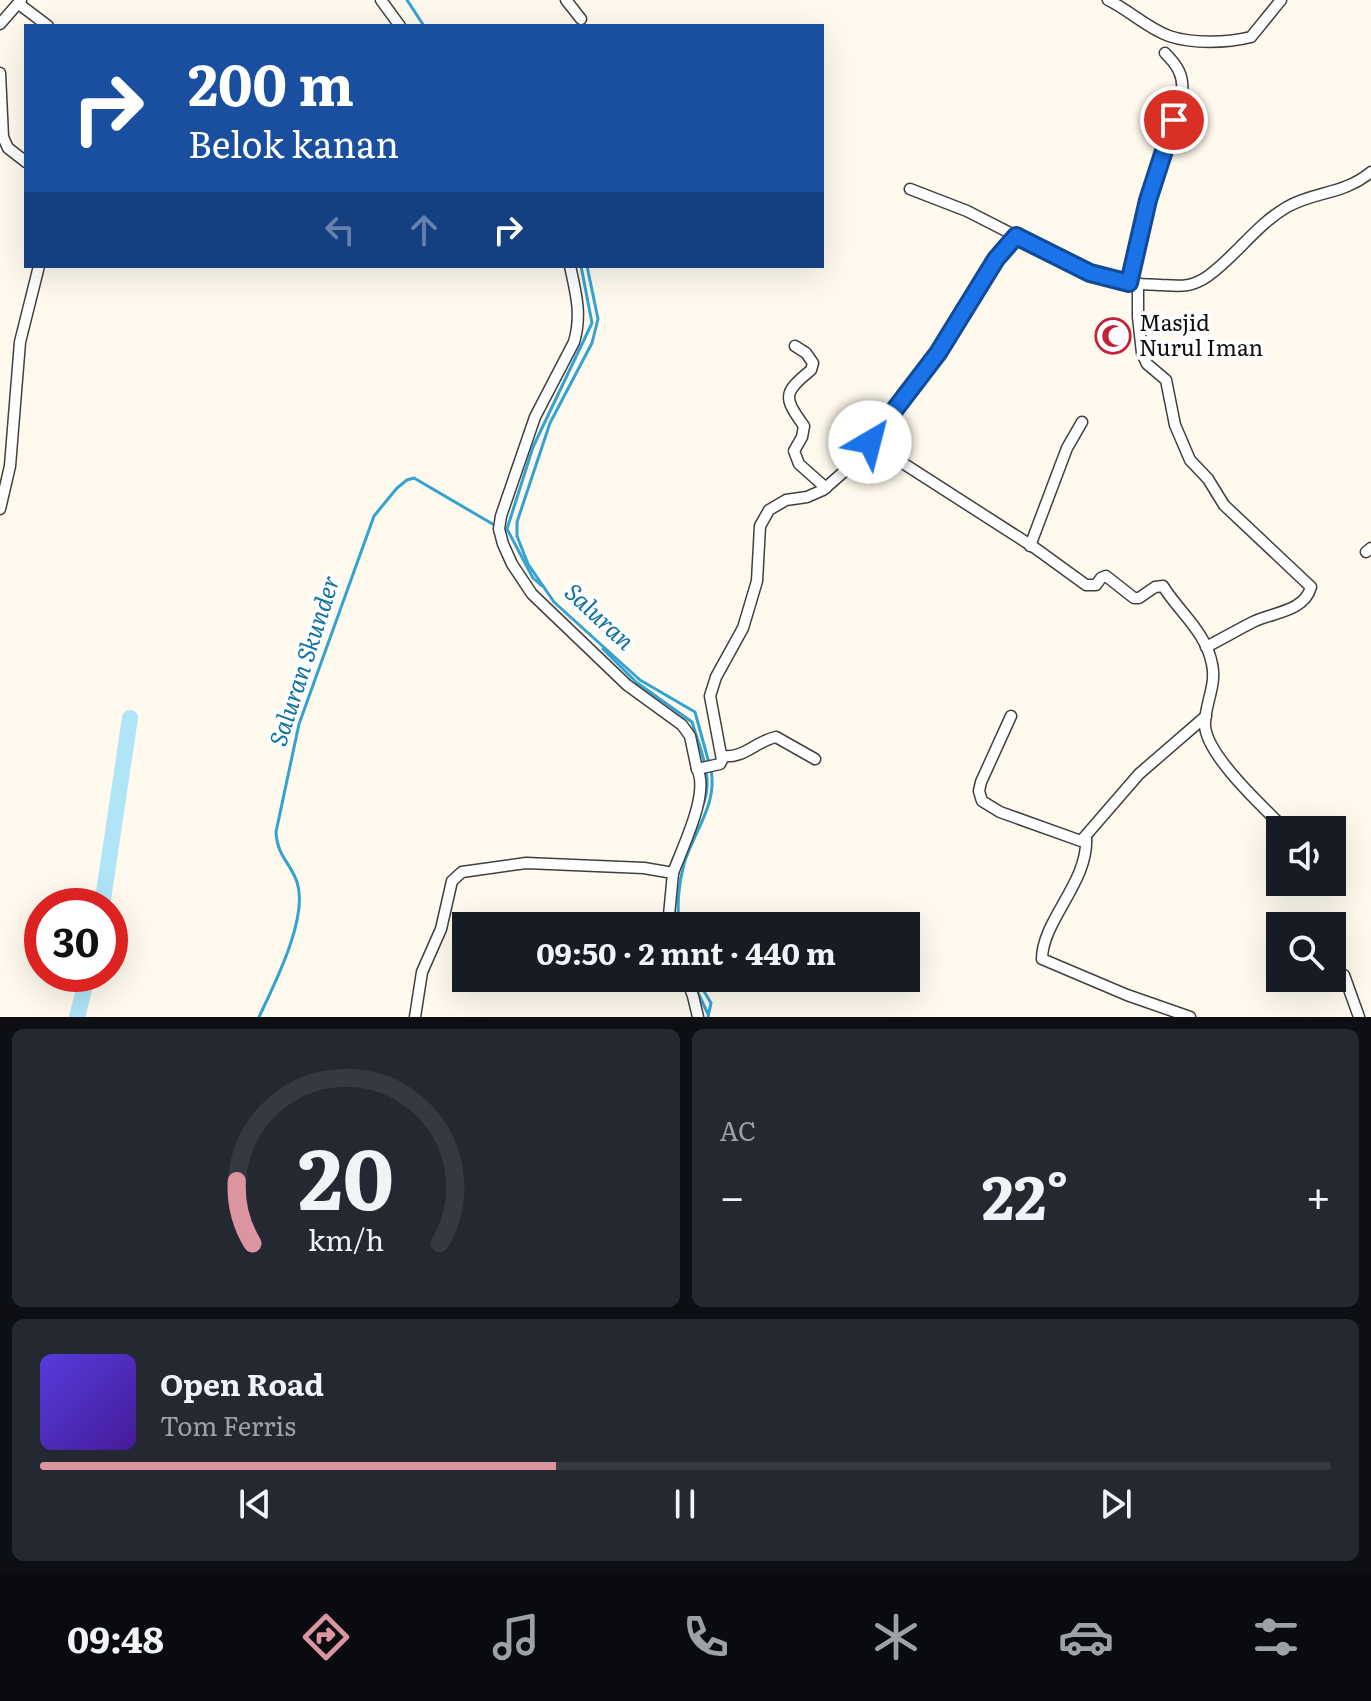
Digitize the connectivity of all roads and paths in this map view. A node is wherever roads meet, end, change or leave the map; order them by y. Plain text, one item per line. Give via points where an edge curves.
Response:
1 (381, 0) edge
2 (566, 0) edge
3 (1108, 0) edge
4 (1281, 0) edge
5 (20, 2) edge
6 (581, 19) dead end
7 (0, 24) edge
8 (46, 24) edge
9 (399, 24) edge
10 (1165, 53) dead end
11 (0, 73) edge
12 (24, 160) edge
13 (1371, 172) edge
14 (910, 189) dead end
15 (1016, 236) junction
16 (38, 268) edge
17 (570, 268) edge
18 (1133, 283) junction
19 (795, 346) dead end
20 (1082, 422) dead end
21 (870, 442) junction
22 (826, 488) junction
23 (0, 509) edge
24 (1030, 546) junction
25 (1206, 647) junction
26 (1011, 716) dead end
27 (1206, 716) junction
28 (815, 759) dead end
29 (721, 760) junction
30 (700, 769) junction
31 (1272, 816) edge
32 (1086, 838) junction
33 (673, 873) junction
34 (669, 912) edge
35 (1346, 981) edge
36 (691, 992) edge
37 (415, 1017) edge
38 (698, 1017) edge
39 (1190, 1017) edge
40 (1359, 1017) edge

1 - 9 street
2 - 6 street
3 - 4 street via 1167,35 1218,41 1251,37
5 - 7 street
5 - 8 street
10 - 18 street via 1177,65 1182,93 1148,200
11 - 12 street via 3,137
13 - 18 street via 1335,192 1287,207 1195,284
14 - 15 street
15 - 18 street via 1090,273
15 - 21 street via 938,353
16 - 23 street via 20,342 10,466
17 - 30 street via 580,311 578,329 535,417 499,529 512,564 532,594 627,685 682,725
18 - 25 street via 1142,353 1166,380 1175,425 1190,460 1224,505 1311,587 1291,609
19 - 22 street via 813,363 791,387 792,412 804,426 794,451 799,464
20 - 24 street
21 - 22 street
21 - 24 street
22 - 29 street via 777,505 760,526 757,581 743,628 710,696
24 - 25 street via 1086,585 1096,585 1106,576 1134,598 1163,586
25 - 27 street via 1213,665
26 - 32 street via 981,782 982,801 1074,840
27 - 31 street via 1206,732 1231,773
27 - 32 street via 1139,774
28 - 29 street via 776,737
29 - 30 street
30 - 33 street via 697,808
32 - 39 street via 1085,860 1042,959
33 - 34 street
33 - 37 street via 526,863 462,872 452,881 441,929 422,972
35 - 40 street
36 - 38 street

